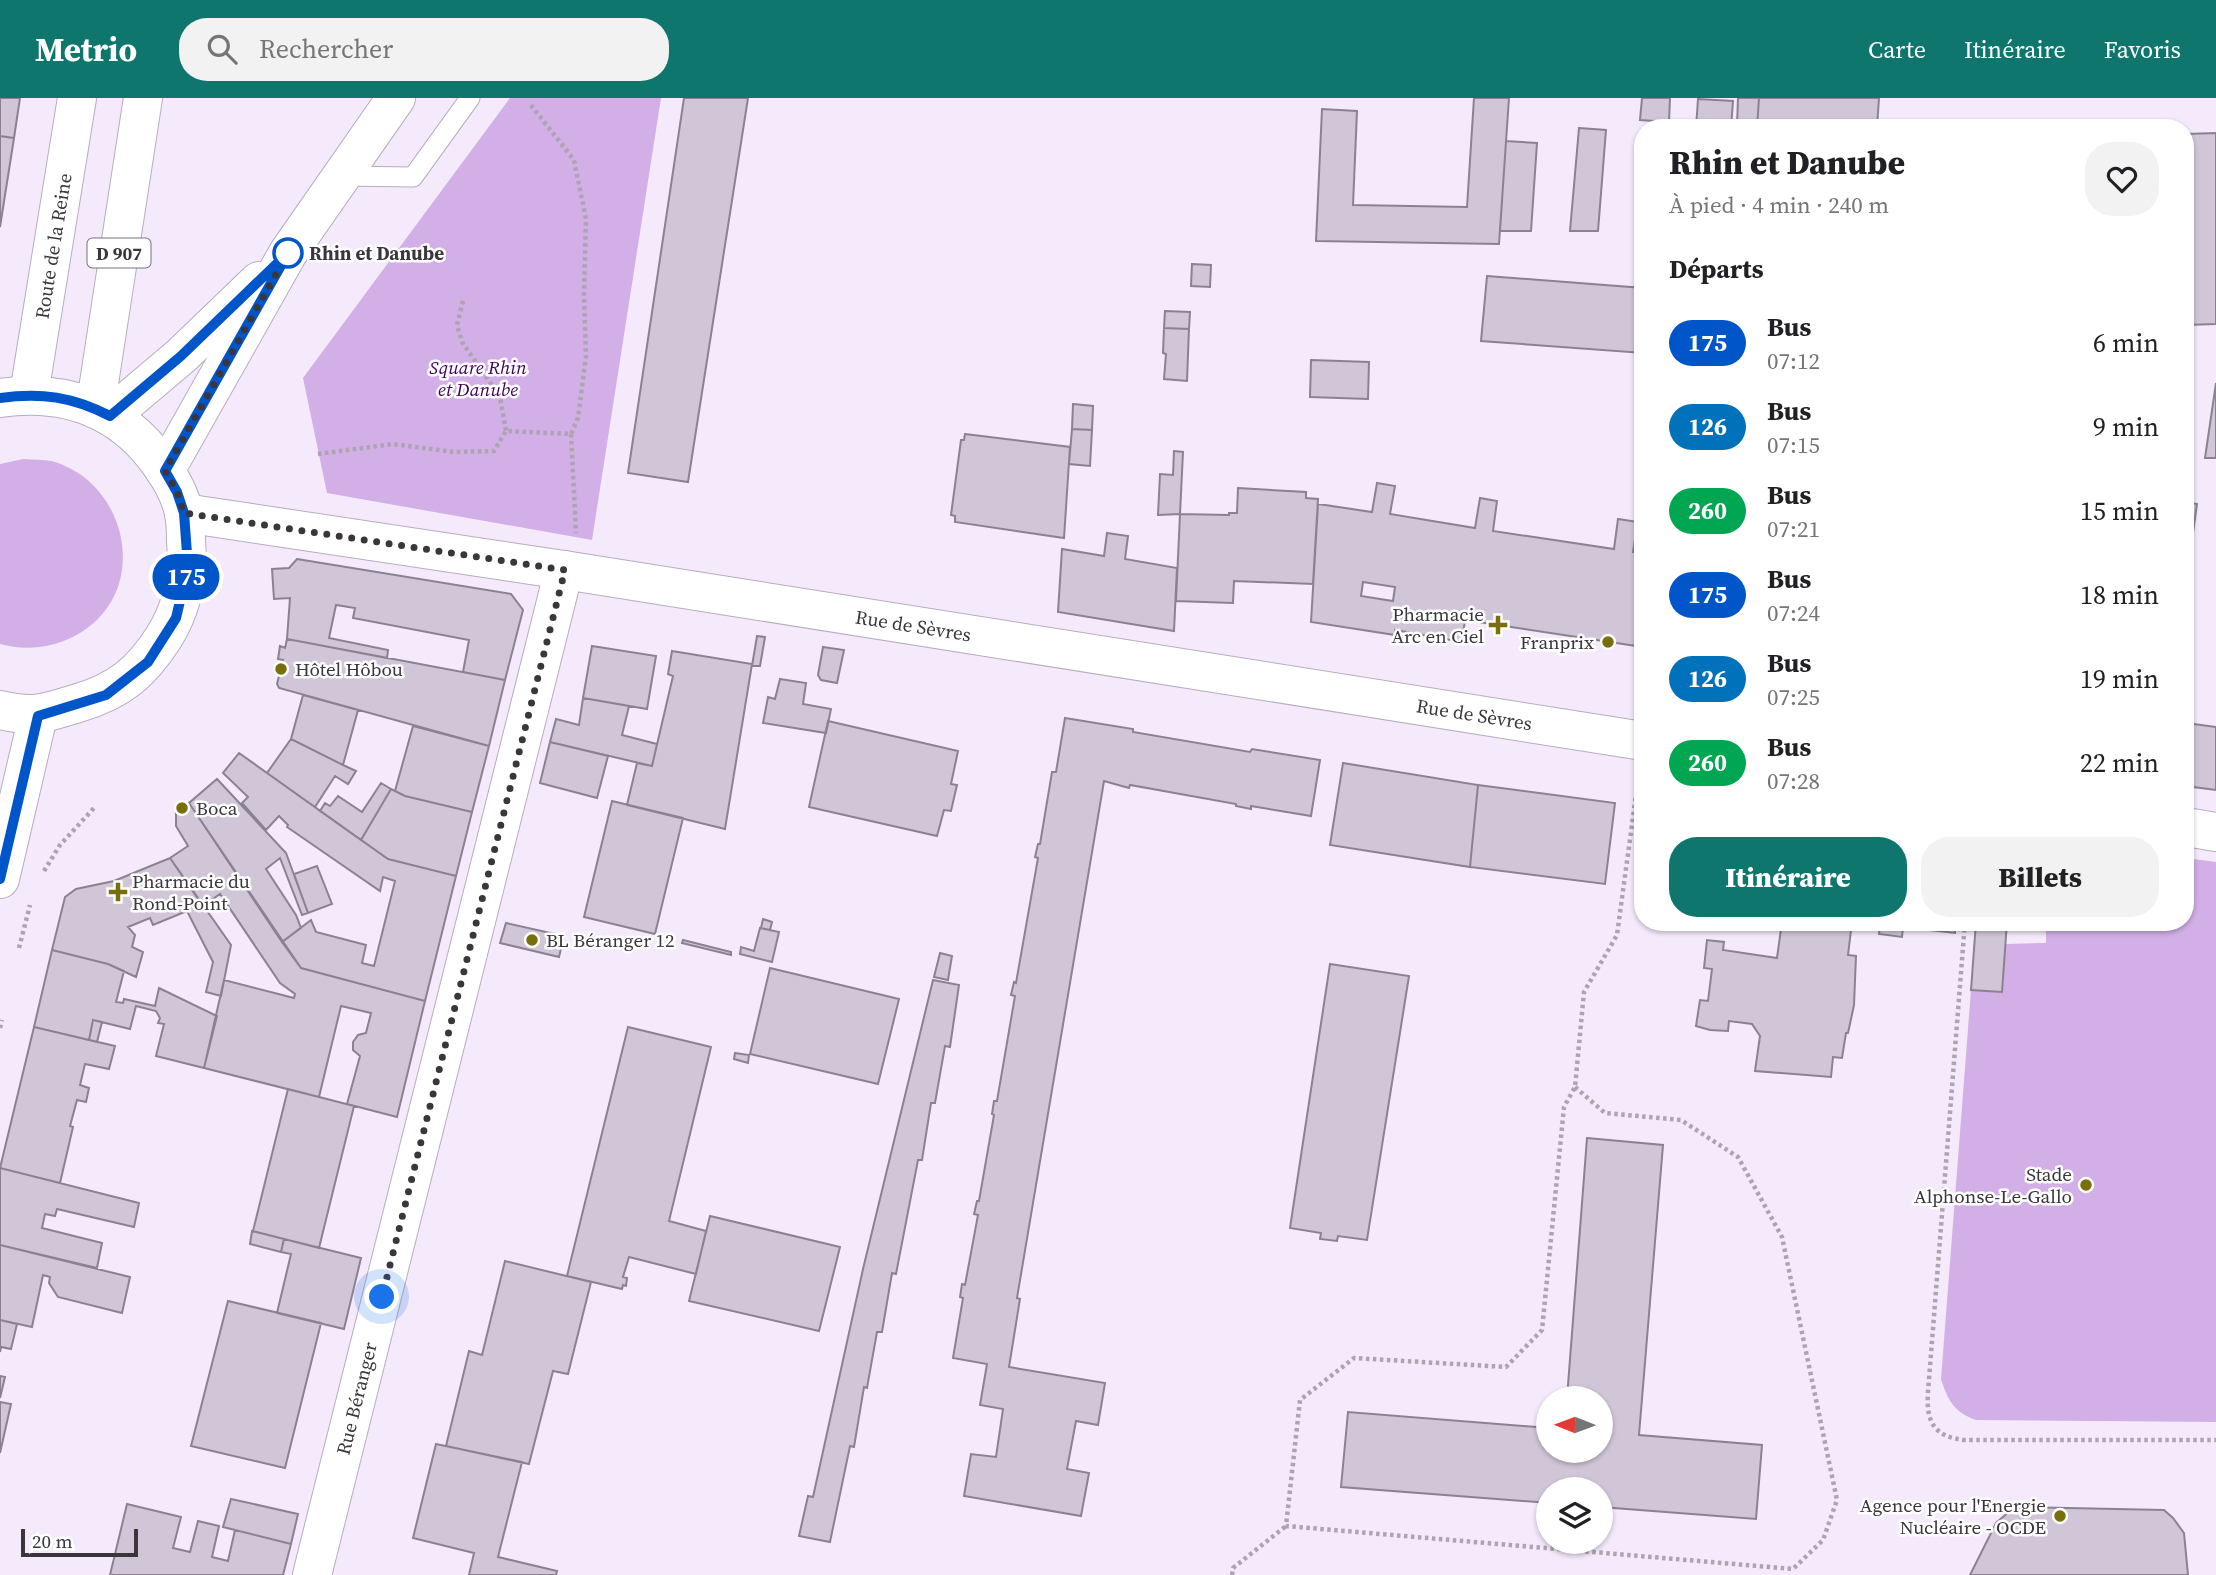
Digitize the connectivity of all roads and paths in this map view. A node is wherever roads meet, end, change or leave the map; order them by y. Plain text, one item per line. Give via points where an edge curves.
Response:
1 (77, 98) edge
2 (142, 98) edge
3 (396, 98) edge
4 (470, 98) edge
5 (530, 104) dead end
6 (342, 176) junction
7 (288, 253) junction
8 (463, 301) dead end
9 (15, 396) edge
10 (102, 412) junction
11 (506, 431) junction
12 (571, 433) junction
13 (318, 454) dead end
14 (165, 471) junction
15 (184, 513) junction
16 (570, 554) junction
17 (0, 710) edge
18 (38, 716) junction
19 (1634, 739) edge
20 (94, 808) dead end
21 (1634, 810) edge
22 (2194, 828) edge
23 (2216, 832) edge
24 (43, 874) dead end
25 (0, 878) edge
26 (31, 903) dead end
27 (1964, 931) edge
28 (19, 948) dead end
29 (2, 1020) dead end
30 (0, 1028) edge
31 (1575, 1087) junction
32 (2216, 1440) edge
33 (1286, 1526) junction
34 (312, 1575) edge
35 (1232, 1575) edge

1 - 9 street, Route de la Reine
2 - 10 street, D 907
3 - 6 street
4 - 6 lane via 413,177
5 - 12 path via 574,160 586,219 586,356 578,418
6 - 7 street
7 - 10 street via 181,356
7 - 14 street
8 - 11 path via 457,325 462,342 500,397
9 - 10 street via 67,399
10 - 14 street via 131,431
11 - 12 path
11 - 13 path via 494,451 454,452 393,444
12 - 16 path
14 - 15 street
15 - 16 street, Rue de Sèvres
15 - 18 street via 188,567 176,618 148,662 106,695
16 - 19 street, Rue de Sèvres
16 - 34 street, Rue Béranger
17 - 18 street
18 - 25 street
20 - 24 path via 60,845
21 - 31 path via 1618,935 1584,992
22 - 23 street
26 - 28 path
27 - 32 path via 1928,1399 1931,1421 1937,1432 1965,1440
29 - 30 path
31 - 33 path via 1564,1107 1542,1331 1506,1367 1354,1358 1300,1400
31 - 33 path via 1605,1112 1681,1120 1738,1157 1782,1237 1837,1500 1823,1540 1794,1569
33 - 35 path via 1233,1568

